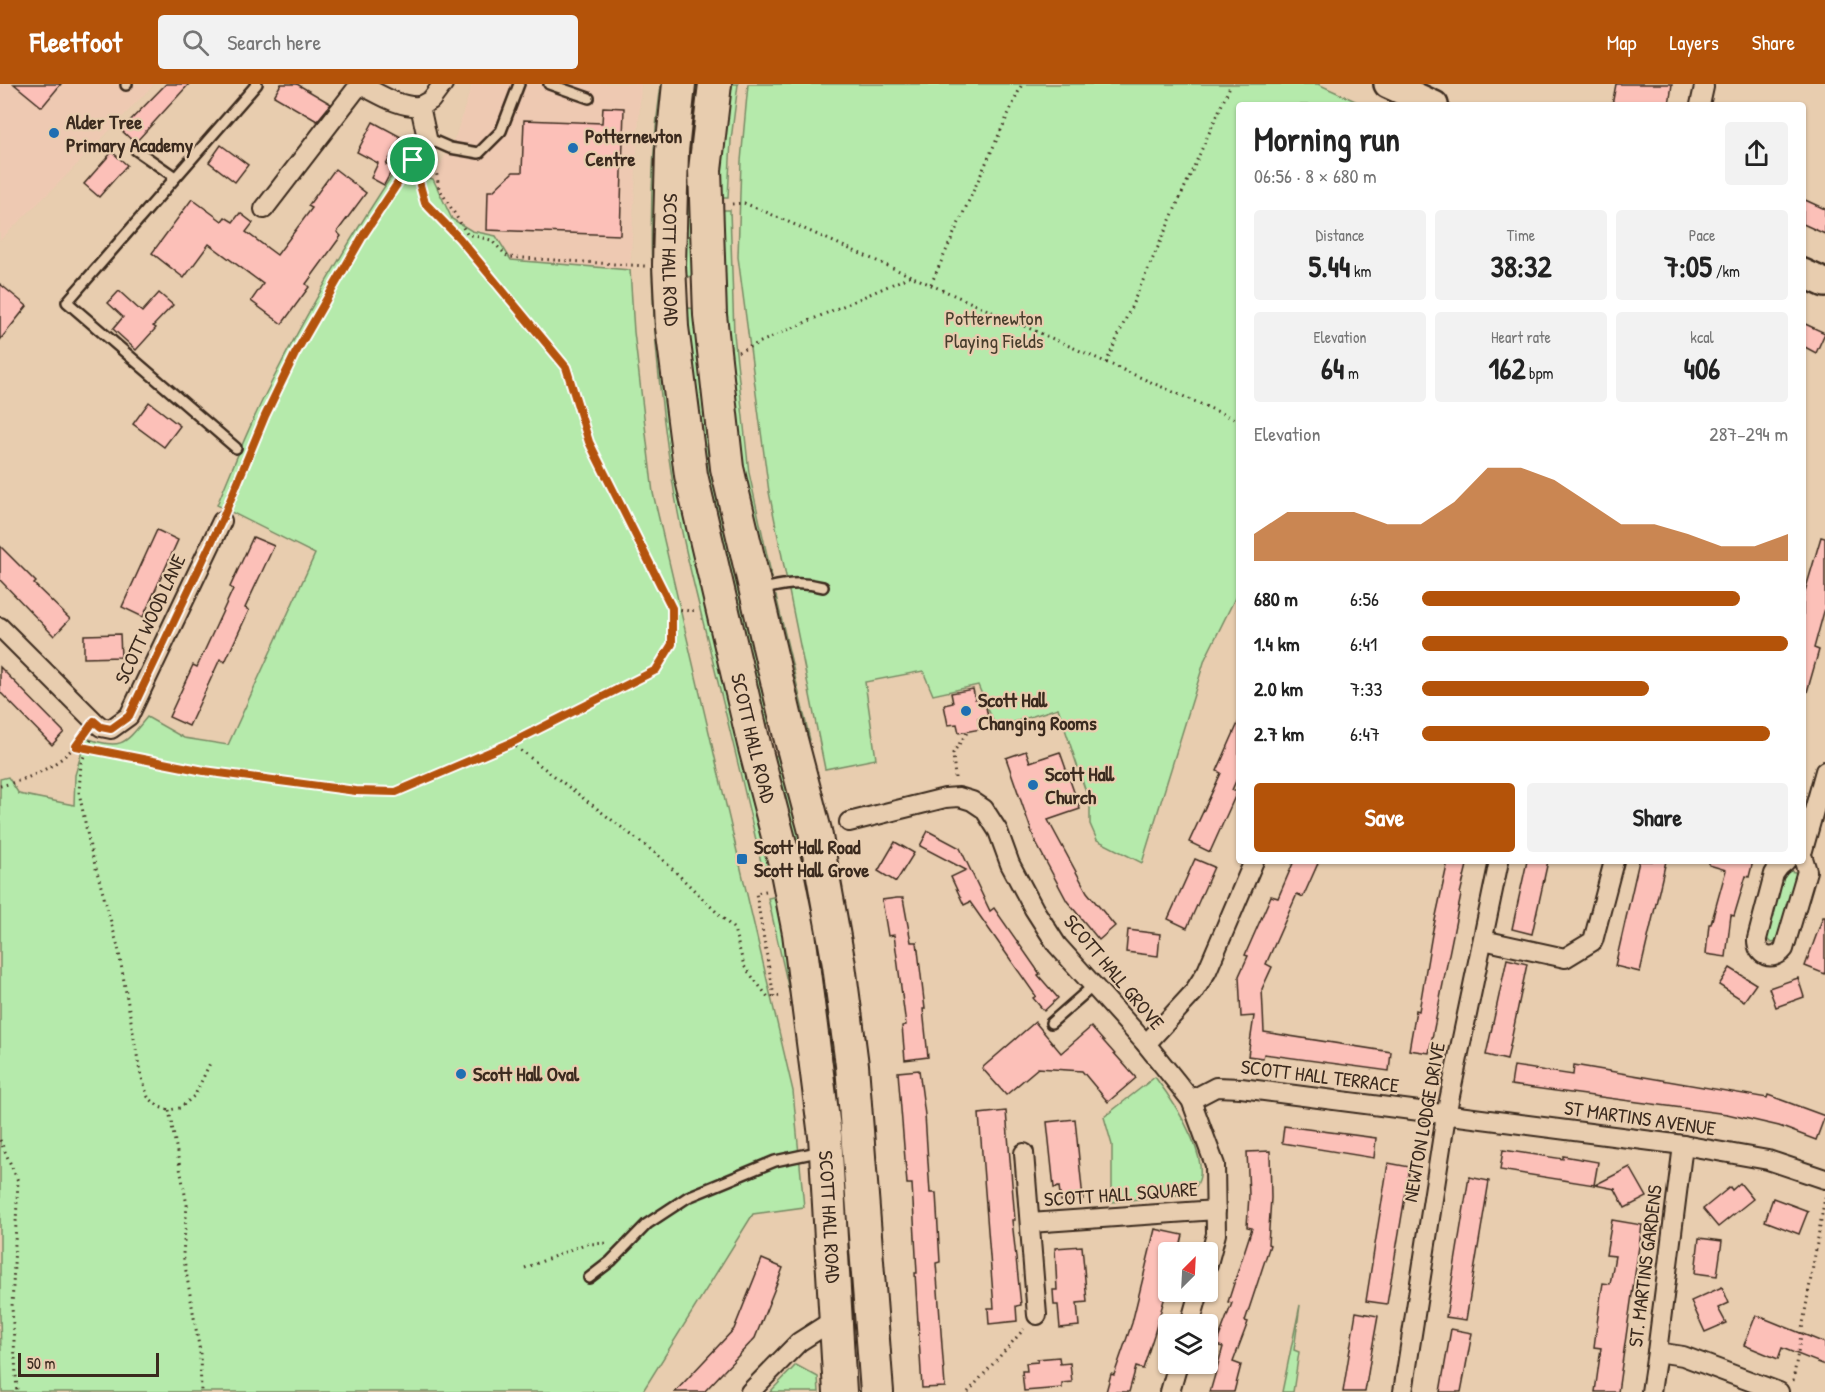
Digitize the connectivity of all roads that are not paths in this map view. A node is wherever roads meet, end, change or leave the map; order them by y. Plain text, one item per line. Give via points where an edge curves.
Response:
1 (256, 84) edge
2 (359, 84) edge
3 (443, 84) edge
4 (519, 84) edge
5 (549, 84) edge
6 (679, 84) edge
7 (715, 84) edge
8 (1388, 84) edge
9 (589, 98) dead end
10 (1427, 102) edge
11 (420, 106) junction
12 (427, 138) junction
13 (136, 150) dead end
14 (413, 160) road end
15 (175, 177) junction
16 (264, 209) dead end
17 (1806, 274) edge
18 (670, 280) junction
19 (1825, 283) edge
20 (709, 292) junction
21 (236, 448) dead end
22 (222, 520) road end
23 (822, 587) dead end
24 (756, 591) junction
25 (0, 627) edge
26 (790, 736) junction
27 (754, 744) junction
28 (1825, 771) edge
29 (849, 822) dead end
30 (1806, 839) edge
31 (1253, 864) edge
32 (1498, 864) edge
33 (1613, 864) edge
34 (1782, 864) edge
35 (1805, 864) edge
36 (832, 927) junction
37 (799, 933) junction
38 (1483, 940) junction
39 (1093, 986) junction
40 (1051, 1023) dead end
41 (1146, 1044) junction
42 (1191, 1100) junction
43 (1446, 1115) junction
44 (1683, 1145) junction
45 (826, 1150) junction
46 (1024, 1153) dead end
47 (1825, 1179) edge
48 (1216, 1210) junction
49 (1030, 1223) junction
50 (1214, 1242) edge
51 (589, 1278) dead end
52 (871, 1315) junction
53 (1037, 1315) road end
54 (835, 1319) junction
55 (1657, 1352) junction
56 (1175, 1374) edge
57 (1786, 1386) edge
58 (750, 1392) edge
59 (840, 1392) edge
60 (877, 1392) edge
61 (1170, 1392) edge
62 (1402, 1392) edge
63 (1651, 1392) edge

1 - 15 lane
2 - 11 street via 402,104
2 - 16 street
3 - 11 street via 431,100
4 - 12 lane via 501,131 479,153 450,148
5 - 9 lane
6 - 18 highway, SCOTT HALL ROAD via 672,151
7 - 20 highway, SCOTT HALL ROAD via 705,170
8 - 10 main road
11 - 12 street
12 - 14 street
13 - 15 lane
15 - 21 lane via 67,302
17 - 19 main road
18 - 20 highway
18 - 27 highway, SCOTT HALL ROAD via 672,327 691,475
20 - 24 highway, SCOTT HALL ROAD via 727,468
22 - 25 street, SCOTT WOOD LANE via 129,716 102,726
23 - 24 lane via 806,582
24 - 26 highway, SCOTT HALL ROAD
26 - 27 highway
26 - 36 highway, SCOTT HALL ROAD via 815,831
27 - 37 highway, SCOTT HALL ROAD
28 - 30 street
29 - 39 street, SCOTT HALL GROVE via 945,798 959,797 984,809 993,820 1034,909 1057,945
31 - 41 street via 1208,971
32 - 38 street, NEWTON LODGE DRIVE
33 - 38 street via 1593,941 1565,958
34 - 35 street via 1774,874 1757,939 1757,948 1768,957 1781,953 1785,945 1807,871
36 - 37 highway
36 - 52 highway, SCOTT HALL ROAD via 852,1065
37 - 45 highway, SCOTT HALL ROAD
38 - 43 street, NEWTON LODGE DRIVE
39 - 40 lane
39 - 41 street, SCOTT HALL GROVE
41 - 42 street, SCOTT HALL GROVE
42 - 43 street, SCOTT HALL TERRACE via 1216,1087 1241,1088
42 - 48 street, SCOTT HALL GROVE via 1215,1165
43 - 44 street, ST MARTINS AVENUE
43 - 62 street, NEWTON LODGE DRIVE
44 - 47 street, ST MARTINS AVENUE via 1768,1160
44 - 55 street, ST. MARTINS GARDENS
45 - 51 lane via 775,1161 688,1197 647,1224
45 - 54 highway, SCOTT HALL ROAD
46 - 49 street, SCOTT HALL SQUARE
48 - 49 street, SCOTT HALL SQUARE
48 - 50 street, SCOTT HALL GROVE
49 - 53 street, SCOTT HALL SQUARE
52 - 54 highway
52 - 60 highway, SCOTT HALL ROAD
54 - 58 street via 799,1342
54 - 59 highway, SCOTT HALL ROAD
55 - 57 street
55 - 63 street, ST. MARTINS GARDENS
56 - 61 street

